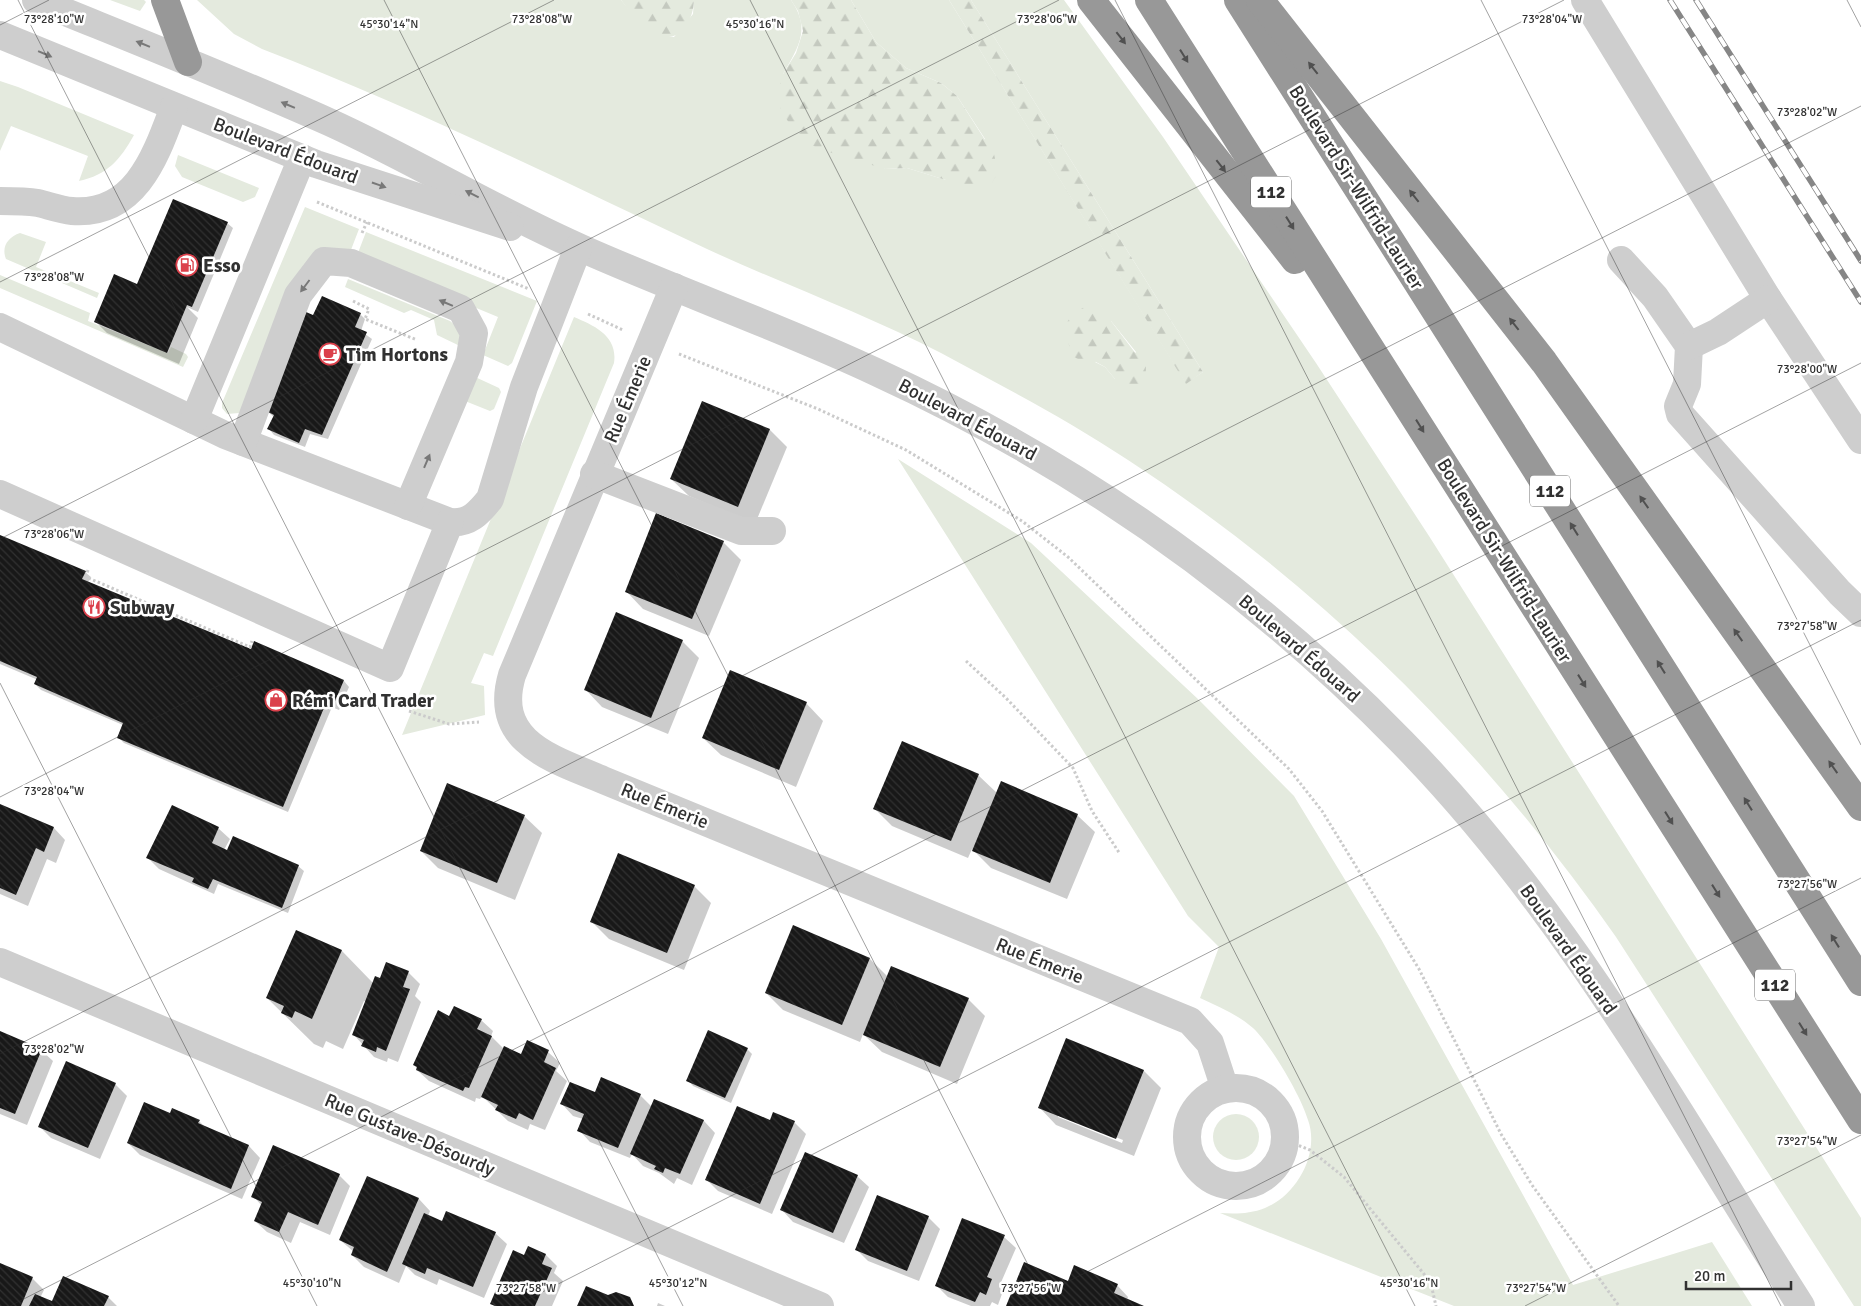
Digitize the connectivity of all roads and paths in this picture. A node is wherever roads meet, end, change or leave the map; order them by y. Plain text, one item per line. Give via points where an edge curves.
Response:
1 (36, 0) edge
2 (165, 0) edge
3 (1091, 0) edge
4 (1149, 0) edge
5 (1238, 0) edge
6 (1260, 0) edge
7 (1585, 0) edge
8 (0, 35) edge
9 (188, 62) junction
10 (174, 108) junction
11 (302, 158) junction
12 (309, 199) dead end
13 (0, 201) edge
14 (578, 248) junction
15 (1621, 260) dead end
16 (674, 287) junction
17 (529, 290) dead end
18 (1768, 299) junction
19 (583, 312) dead end
20 (371, 321) dead end
21 (606, 323) dead end
22 (0, 326) edge
23 (416, 340) dead end
24 (1689, 346) junction
25 (684, 356) dead end
26 (1394, 385) junction
27 (194, 420) junction
28 (1861, 440) edge
29 (243, 442) junction
30 (594, 474) junction
31 (0, 494) edge
32 (408, 506) junction
33 (450, 522) junction
34 (772, 531) dead end
35 (80, 566) dead end
36 (94, 573) dead end
37 (86, 577) junction
38 (1861, 613) edge
39 (253, 639) dead end
40 (966, 661) dead end
41 (409, 711) dead end
42 (487, 722) dead end
43 (1861, 807) edge
44 (1120, 854) dead end
45 (0, 962) edge
46 (1861, 982) edge
47 (1225, 1089) junction
48 (1861, 1120) edge
49 (1285, 1140) junction
50 (820, 1306) edge
51 (1436, 1306) edge
52 (1619, 1306) edge
53 (1801, 1306) edge

9 -> 1 street, Boulevard Édouard
2 - 9 highway
3 -> 26 highway
4 -> 26 highway, Boulevard Sir-Wilfrid-Laurier / 112
46 -> 5 highway, Boulevard Sir-Wilfrid-Laurier / 112
43 -> 6 highway via 1544,362
7 - 18 street
8 -> 10 street, Boulevard Édouard
14 -> 9 street, Boulevard Édouard via 333,124
10 - 11 street, Boulevard Édouard
10 - 13 street via 146,174 119,198 89,211
11 -> 14 street, Boulevard Édouard via 462,213
11 - 27 street
12 - 17 path, Boulevard Édouard
14 - 16 street, Boulevard Édouard
14 - 33 street via 524,387 490,499 471,518 462,523
15 - 24 street via 1655,297
16 - 30 street, Rue Émerie
16 - 53 street, Boulevard Édouard via 832,352 994,430 1146,523 1297,642 1406,745 1466,811 1524,885 1613,1010
18 - 24 street via 1718,332
18 - 28 street
19 - 21 path
20 - 23 path
22 - 27 street
24 - 38 street via 1687,384 1678,406 1680,414
25 - 52 path via 818,409 906,450 1022,521 1068,557 1289,769 1322,811 1419,969 1501,1134 1528,1179
26 -> 48 highway, Boulevard Sir-Wilfrid-Laurier / 112
27 - 29 street
29 - 32 street
32 -> 29 street via 469,362 474,333 461,309 351,263 324,261 298,295
30 - 34 street via 741,531
30 - 47 street, Rue Émerie via 509,684 510,716 527,743 603,780 1190,1021 1210,1043
31 - 33 street via 390,668
32 - 33 street
35 - 37 path via 89,570
36 - 37 path
37 - 39 path via 250,647
40 - 44 path via 1073,768 1092,810
41 - 42 path via 449,724
45 - 50 street, Rue Gustave-Désourdy
47 - 49 street via 1250,1090 1265,1097 1280,1116
47 - 49 street via 1203,1100 1193,1113 1188,1129 1190,1154 1204,1174 1226,1185 1251,1184 1277,1164
49 - 51 path via 1310,1150 1344,1177 1424,1274 1431,1284

